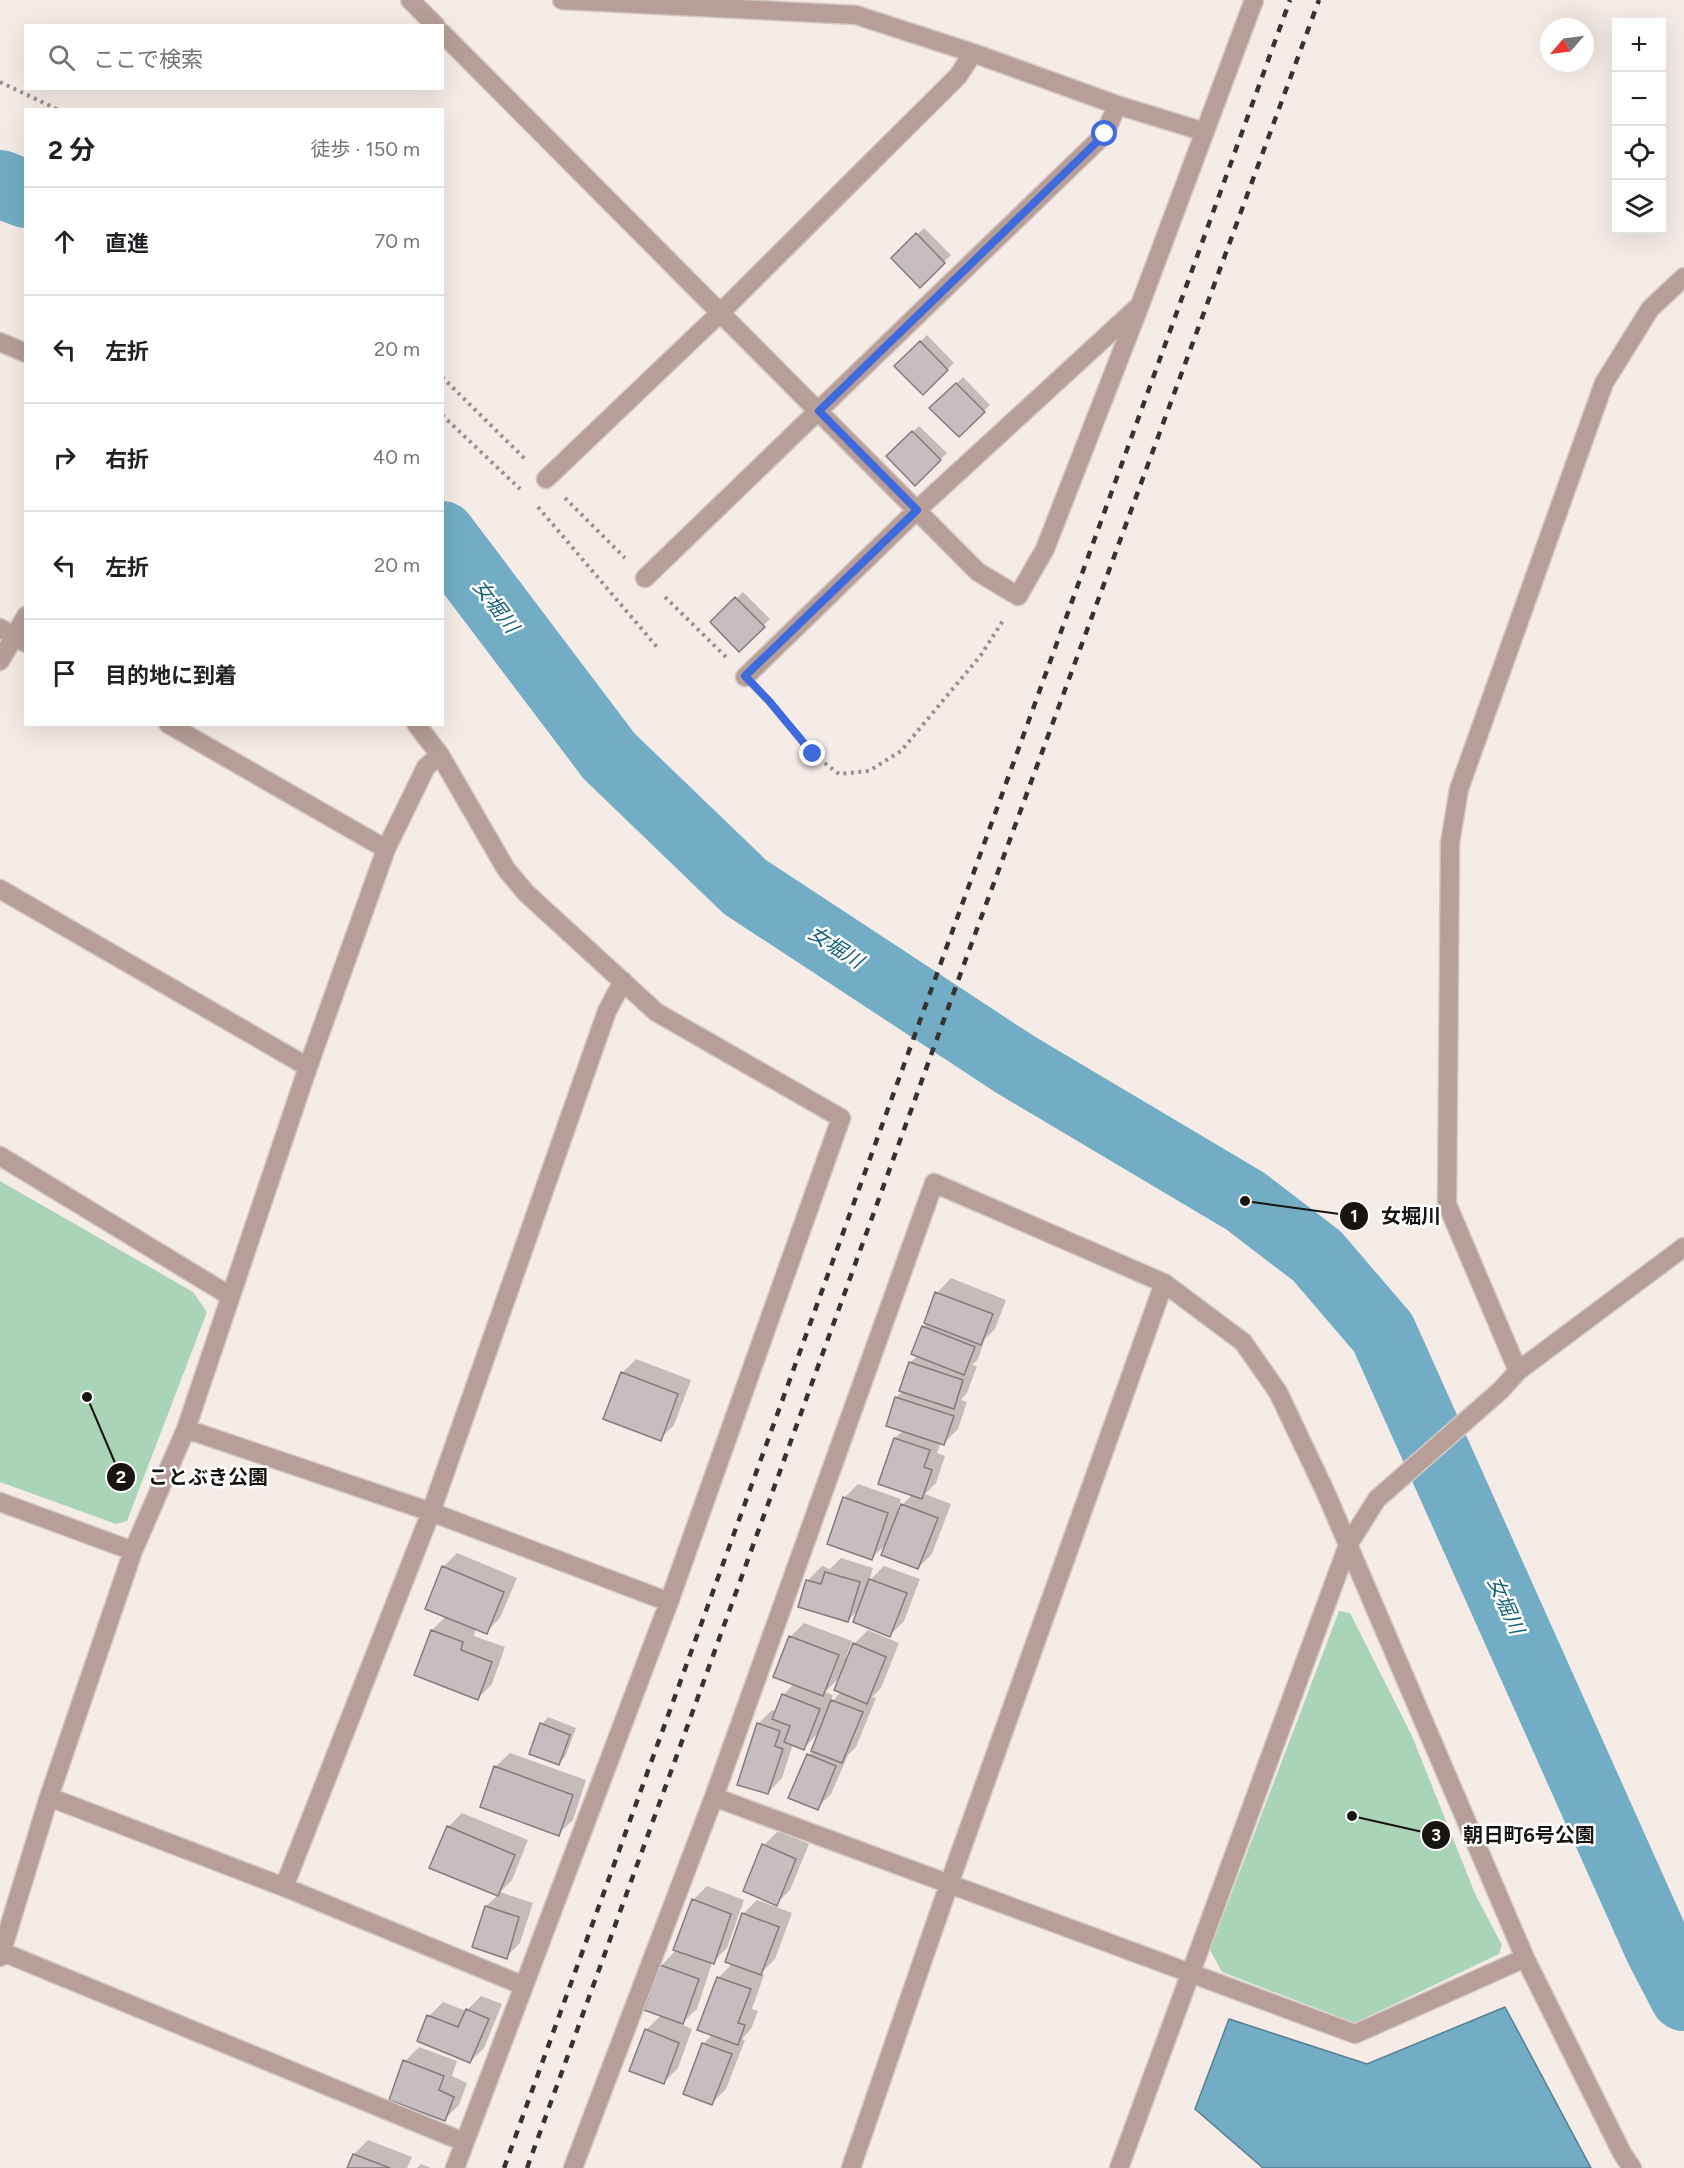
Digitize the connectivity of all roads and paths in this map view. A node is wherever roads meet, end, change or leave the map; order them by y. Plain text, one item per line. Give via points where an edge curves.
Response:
1 (410, 0) edge
2 (562, 0) edge
3 (1254, 0) edge
4 (434, 24) edge
5 (444, 35) edge
6 (973, 53) junction
7 (0, 82) edge
8 (1117, 105) junction
9 (55, 108) edge
10 (1205, 132) junction
11 (1684, 277) edge
12 (1140, 305) junction
13 (720, 312) junction
14 (0, 342) edge
15 (24, 352) edge
16 (444, 379) edge
17 (819, 411) junction
18 (444, 417) edge
19 (546, 479) junction
20 (527, 496) dead end
21 (535, 504) dead end
22 (917, 510) junction
23 (645, 578) junction
24 (1018, 596) junction
25 (24, 619) edge
26 (13, 636) edge
27 (657, 647) dead end
28 (0, 661) edge
29 (745, 676) junction
30 (171, 726) edge
31 (418, 726) edge
32 (440, 755) junction
33 (386, 849) junction
34 (0, 889) edge
35 (622, 981) junction
36 (308, 1068) junction
37 (0, 1156) edge
38 (1684, 1247) edge
39 (1164, 1283) junction
40 (230, 1296) junction
41 (1518, 1371) junction
42 (186, 1429) junction
43 (0, 1502) edge
44 (431, 1512) junction
45 (1348, 1545) junction
46 (133, 1551) junction
47 (669, 1602) junction
48 (50, 1797) junction
49 (714, 1797) junction
50 (949, 1884) junction
51 (284, 1887) junction
52 (1, 1953) edge
53 (1525, 1958) junction
54 (1190, 1972) junction
55 (522, 1985) junction
56 (464, 2142) junction
57 (455, 2168) edge
58 (573, 2168) edge
59 (851, 2168) edge
60 (1119, 2168) edge
61 (1632, 2168) edge

1 - 4 street
2 - 6 street via 856,15
3 - 10 street
5 - 13 street
6 - 8 street
6 - 13 street via 958,76
7 - 9 path
8 - 10 street
8 - 17 street via 1105,134
10 - 12 street
11 - 41 street via 1650,309 1604,383 1459,789 1450,843 1447,1204
12 - 22 street
12 - 24 street via 1045,549
13 - 17 street
13 - 19 street
14 - 15 street
16 - 19 path
17 - 22 street
17 - 23 street
18 - 20 path
19 - 23 path
21 - 27 path
22 - 24 street via 978,572
22 - 29 street
23 - 29 path
24 - 29 path via 981,655 901,751 869,771 839,774 830,768
25 - 26 street
26 - 28 street
30 - 33 street
31 - 32 street
32 - 33 street via 426,768
32 - 35 street via 506,869 526,893
33 - 36 street
34 - 36 street
35 - 44 street via 607,1011
35 - 47 street via 656,1012 841,1118
36 - 40 street
37 - 40 street
38 - 41 street
39 - 45 street via 1243,1342 1272,1383
39 - 49 street via 934,1183
39 - 50 street
40 - 42 street
41 - 45 street via 1377,1499
42 - 44 street
42 - 46 street
43 - 46 street
44 - 47 street
44 - 51 street
45 - 53 street
45 - 54 street
46 - 48 street
47 - 55 street
48 - 51 street
48 - 52 street
49 - 50 street
49 - 58 street
50 - 54 street
50 - 59 street
51 - 55 street
52 - 56 street
53 - 54 street via 1355,2034
53 - 61 street
54 - 60 street
55 - 56 street
56 - 57 street

